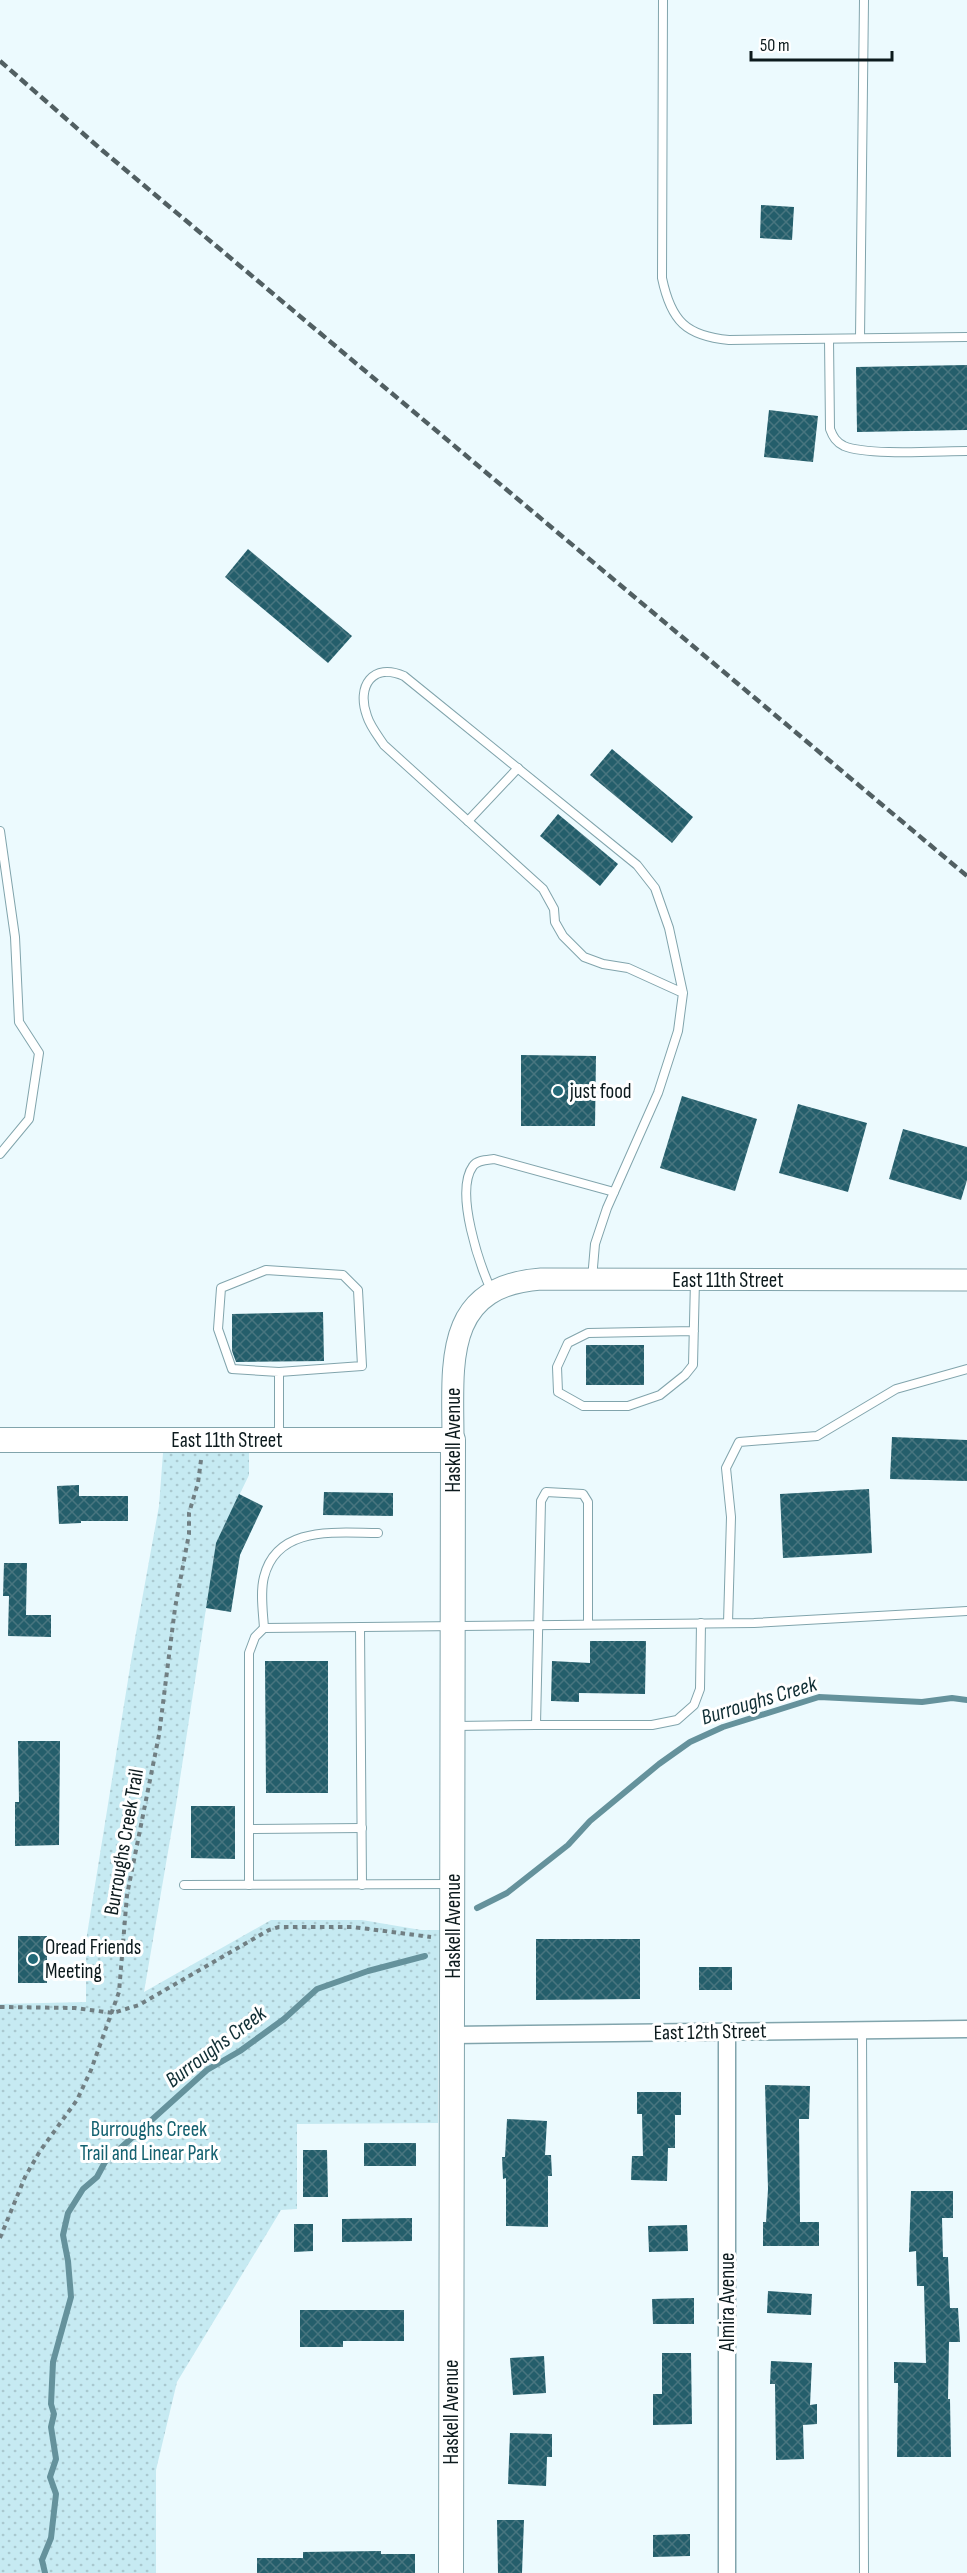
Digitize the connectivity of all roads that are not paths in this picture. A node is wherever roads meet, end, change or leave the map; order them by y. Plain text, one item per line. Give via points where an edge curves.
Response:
1 (663, 0) edge
2 (864, 0) edge
3 (967, 337) edge
4 (860, 338) junction
5 (829, 339) junction
6 (967, 451) edge
7 (518, 768) junction
8 (468, 821) junction
9 (0, 831) edge
10 (683, 993) junction
11 (0, 1154) edge
12 (614, 1192) junction
13 (592, 1279) junction
14 (695, 1279) junction
15 (967, 1280) edge
16 (492, 1292) junction
17 (694, 1331) junction
18 (967, 1369) edge
19 (279, 1372) junction
20 (0, 1440) edge
21 (279, 1440) junction
22 (453, 1440) junction
23 (378, 1533) dead end
24 (967, 1611) edge
25 (700, 1623) junction
26 (728, 1623) junction
27 (588, 1624) junction
28 (537, 1625) junction
29 (453, 1626) junction
30 (360, 1627) junction
31 (264, 1628) junction
32 (536, 1725) junction
33 (453, 1726) junction
34 (362, 1828) junction
35 (249, 1829) junction
36 (453, 1884) junction
37 (184, 1885) dead end
38 (249, 1885) junction
39 (362, 1885) junction
40 (862, 2029) junction
41 (967, 2029) edge
42 (727, 2032) junction
43 (453, 2035) junction
44 (451, 2573) edge
45 (727, 2573) edge
46 (864, 2573) edge

1 - 5 lane via 662,278 666,297 688,329 706,338
2 - 4 lane
3 - 4 lane
4 - 5 lane
5 - 6 lane via 830,429 834,440 845,447 866,451
7 - 8 lane
7 - 8 lane via 404,676 384,670 373,674 364,700 366,715 384,745
7 - 10 lane via 637,865 655,888 669,928
8 - 10 lane via 543,889 563,936 584,957 628,968
9 - 11 lane via 15,937 19,1022 39,1053 29,1119
10 - 12 lane via 678,1031 658,1094
12 - 13 lane via 595,1244
12 - 16 lane via 494,1159 479,1161 468,1179 468,1212 479,1265
13 - 14 street, East 11th Street
13 - 16 street, East 11th Street via 520,1280
14 - 15 street, East 11th Street
14 - 17 lane
16 - 22 street, Haskell Avenue via 479,1302 457,1337
17 - 17 lane via 693,1365 660,1395 628,1406 583,1406 558,1392 557,1367 568,1343 588,1333
18 - 26 lane via 896,1389 817,1436 739,1442 726,1468 731,1517
19 - 19 lane via 232,1369 218,1329 221,1288 266,1270 343,1275 358,1290 362,1366
19 - 21 lane
20 - 21 main road, East 11th Street
21 - 22 main road, East 11th Street
22 - 29 main road, Haskell Avenue
23 - 31 lane via 306,1535 288,1542 271,1559 263,1579
24 - 26 lane
25 - 26 lane
25 - 27 lane
25 - 32 lane via 700,1689 694,1705 677,1720 652,1725
27 - 28 lane
27 - 28 lane via 588,1502 583,1494 546,1492 541,1502
28 - 29 lane
28 - 32 lane
29 - 30 lane
29 - 33 main road, Haskell Avenue
30 - 31 lane
30 - 34 lane
31 - 35 lane via 255,1637 249,1653
32 - 33 lane
33 - 36 main road, Haskell Avenue
34 - 35 lane
34 - 39 lane
35 - 38 lane
36 - 39 lane
36 - 43 main road, Haskell Avenue
37 - 38 lane
38 - 39 lane
40 - 41 street, East 12th Street
40 - 42 street, East 12th Street
40 - 46 lane
42 - 43 street, East 12th Street
42 - 45 street, Almira Avenue
43 - 44 main road, Haskell Avenue

